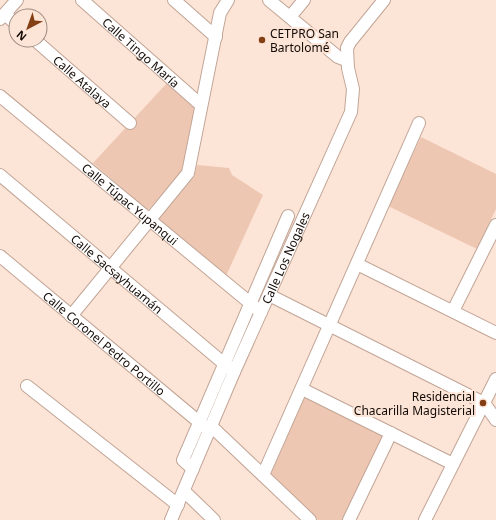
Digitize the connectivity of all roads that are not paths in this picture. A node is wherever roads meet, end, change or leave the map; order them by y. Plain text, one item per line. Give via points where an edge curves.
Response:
1 (17, 0) edge
2 (82, 0) edge
3 (174, 0) edge
4 (228, 0) edge
5 (269, 0) edge
6 (304, 0) edge
7 (384, 0) edge
8 (2, 17) edge
9 (290, 17) junction
10 (216, 37) junction
11 (44, 48) edge
12 (347, 57) junction
13 (0, 96) edge
14 (202, 105) junction
15 (419, 122) dead end
16 (130, 123) dead end
17 (0, 175) edge
18 (288, 216) dead end
19 (149, 220) junction
20 (496, 225) edge
21 (0, 256) edge
22 (357, 264) junction
23 (110, 267) junction
24 (269, 295) junction
25 (250, 304) junction
26 (453, 311) junction
27 (261, 312) junction
28 (71, 316) junction
29 (329, 326) junction
30 (496, 333) edge
31 (225, 363) junction
32 (234, 372) junction
33 (496, 379) edge
34 (27, 386) dead end
35 (302, 389) junction
36 (484, 403) junction
37 (496, 420) edge
38 (207, 426) junction
39 (391, 433) junction
40 (453, 464) junction
41 (263, 475) junction
42 (184, 491) junction
43 (178, 505) junction
44 (171, 520) edge
45 (214, 520) edge
46 (310, 520) edge
47 (349, 520) edge
48 (425, 520) edge

1 - 8 street
2 - 14 street, Calle Tingo María
3 - 10 street
4 - 10 street via 220,13
5 - 9 street
6 - 9 street
7 - 12 street, Calle Los Nogales via 350,42
9 - 12 street via 338,57
10 - 14 street
11 - 16 street, Calle Atalaya
12 - 24 street, Calle Los Nogales via 353,89 351,112
13 - 19 street, Calle Túpac Yupanqui
14 - 19 street via 188,173
15 - 22 street
17 - 23 street, Calle Sacsayhuamán
18 - 25 street
19 - 23 street
19 - 25 street, Calle Túpac Yupanqui
20 - 26 street
21 - 28 street, Calle Coronel Pedro Portillo
22 - 26 street
22 - 29 street
23 - 28 street
23 - 31 street, Calle Sacsayhuamán
24 - 27 street, Calle Los Nogales
24 - 29 street
25 - 27 street, Calle Túpac Yupanqui
25 - 31 street
26 - 30 street
27 - 32 street, Calle Los Nogales
28 - 38 street, Calle Coronel Pedro Portillo
29 - 35 street
29 - 36 street
31 - 32 street, Calle Sacsayhuamán
31 - 38 street
32 - 38 street, Calle Los Nogales
33 - 36 street
34 - 43 street
35 - 39 street
35 - 41 street
36 - 37 street
36 - 40 street
38 - 41 street, Calle Coronel Pedro Portillo
38 - 42 street, Calle Los Nogales
39 - 40 street
39 - 47 street
40 - 48 street
41 - 46 street, Calle Coronel Pedro Portillo
42 - 43 street, Calle Los Nogales
42 - 45 street
43 - 44 street, Calle Los Nogales

